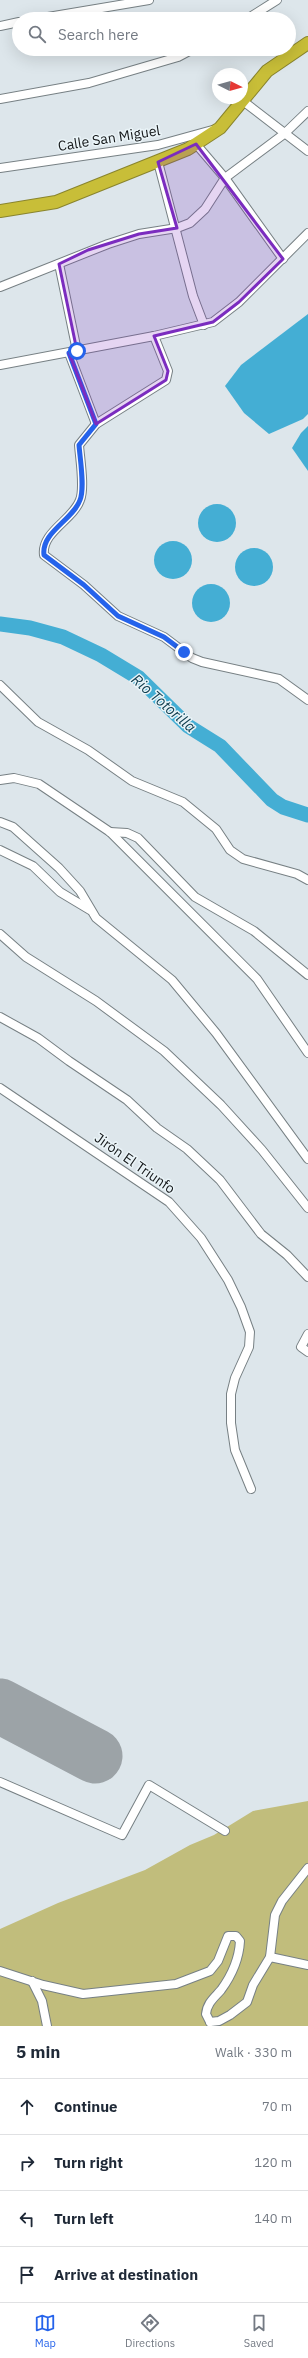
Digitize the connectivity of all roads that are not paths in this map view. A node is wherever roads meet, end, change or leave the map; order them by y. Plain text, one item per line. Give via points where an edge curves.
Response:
1 (145, 0) edge
2 (277, 0) edge
3 (76, 12) edge
4 (258, 12) edge
5 (12, 23) edge
6 (0, 26) edge
7 (308, 43) edge
8 (296, 51) edge
9 (180, 56) edge
10 (289, 56) edge
11 (248, 94) edge
12 (0, 99) edge
13 (240, 104) edge
14 (248, 104) edge
15 (308, 111) edge
16 (220, 128) junction
17 (284, 134) junction
18 (196, 144) junction
19 (308, 152) edge
20 (158, 162) junction
21 (0, 168) edge
22 (225, 178) junction
23 (0, 211) edge
24 (177, 228) junction
25 (308, 233) edge
26 (283, 259) junction
27 (59, 264) junction
28 (0, 287) edge
29 (204, 325) junction
30 (154, 336) junction
31 (73, 352) junction
32 (0, 365) edge
33 (96, 424) junction
34 (0, 685) edge
35 (308, 700) edge
36 (0, 780) edge
37 (0, 822) edge
38 (110, 832) junction
39 (0, 850) edge
40 (308, 880) edge
41 (91, 911) junction
42 (0, 934) edge
43 (308, 975) edge
44 (0, 1018) edge
45 (308, 1053) edge
46 (0, 1088) edge
47 (308, 1159) edge
48 (308, 1208) edge
49 (308, 1277) edge
50 (308, 1334) edge
51 (308, 1352) edge
52 (251, 1489) dead end
53 (0, 1782) edge
54 (225, 1831) dead end
55 (308, 1868) edge
56 (270, 1957) junction
57 (308, 1965) edge
58 (0, 1971) edge
59 (32, 1982) junction
60 (209, 2024) edge
61 (48, 2026) edge

1 - 3 street
2 - 4 street
5 - 6 street
7 - 8 highway
9 - 12 street via 89,83
10 - 11 highway via 267,71
13 - 16 highway
14 - 17 street
15 - 17 street
16 - 18 highway
16 - 21 street, Calle San Miguel via 203,130 158,144
17 - 19 street
17 - 22 street
18 - 20 highway
18 - 22 street
20 - 23 highway via 56,202
20 - 24 street
22 - 24 street via 205,209 190,223
22 - 26 street
24 - 27 street via 133,236 88,250
24 - 29 street via 193,296
25 - 26 street
26 - 29 street via 239,302 214,322
27 - 28 street
27 - 31 street
29 - 30 street
30 - 31 street
30 - 33 street via 168,371 166,380
31 - 32 street
31 - 33 street
33 - 35 street via 79,445 81,498 70,516 45,542 44,555 84,585 118,616 164,637 192,658 280,679
34 - 40 street via 38,722 88,750 132,781 184,802 216,829 230,850 243,859 297,874
36 - 38 street via 14,778 39,784
37 - 41 street via 13,827 59,868 80,891
38 - 43 street via 127,833 138,838 195,897 254,931
38 - 45 street via 256,979
39 - 41 street via 33,866 60,892
41 - 47 street via 96,918 172,980 216,1033
42 - 48 street via 26,957 96,1002 164,1051 221,1105 262,1150
44 - 49 street via 38,1038 127,1100 157,1128 187,1149 220,1180 261,1234 287,1255
46 - 52 street, Jirón El Triunfo via 170,1202 202,1238 228,1280 250,1332 249,1347 231,1394 231,1423 234,1450
50 - 51 street via 301,1347
53 - 54 street via 122,1835 149,1785
55 - 56 street via 282,1901 275,1915
56 - 57 street
56 - 60 street via 242,2008
58 - 59 street
59 - 60 street via 83,1994 176,1984 210,1971 218,1961 228,1936 234,1935 240,1941 237,1960 226,1983 209,2005 206,2014
59 - 61 street via 42,2001

